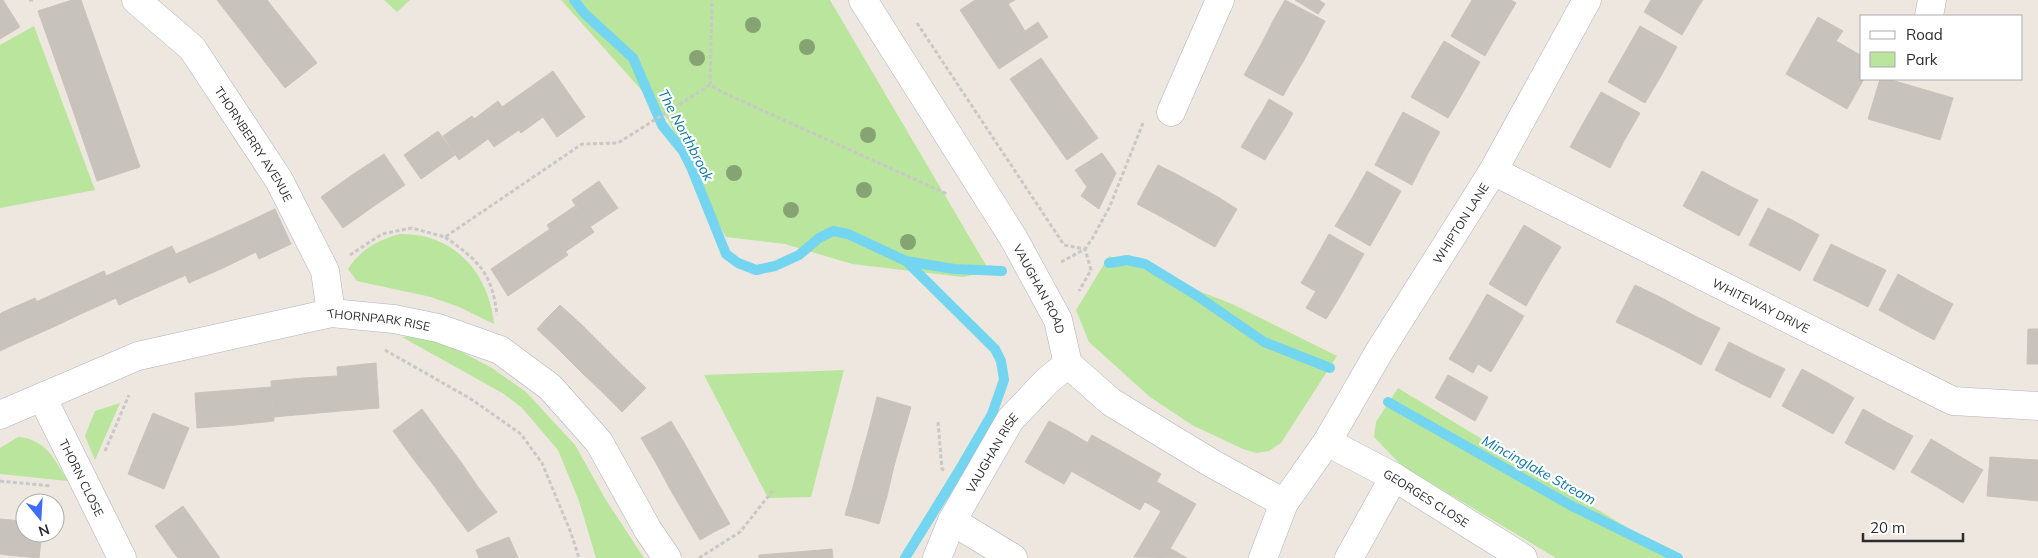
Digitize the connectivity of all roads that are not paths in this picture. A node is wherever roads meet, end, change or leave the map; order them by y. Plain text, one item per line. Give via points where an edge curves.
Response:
1 (136, 0) edge
2 (863, 0) edge
3 (1220, 0) edge
4 (1587, 0) edge
5 (1932, 0) edge
6 (1929, 15) edge
7 (1171, 112) road end
8 (1493, 171) junction
9 (331, 313) junction
10 (1068, 364) junction
11 (42, 397) junction
12 (2038, 406) edge
13 (0, 415) edge
14 (1327, 442) junction
15 (1394, 478) junction
16 (1284, 503) junction
17 (952, 521) junction
18 (122, 558) edge
19 (667, 558) edge
20 (937, 558) edge
21 (1013, 558) edge
22 (1263, 558) edge
23 (1349, 558) edge
24 (1523, 558) edge

1 - 9 street, THORNBERRY AVENUE via 192,48 279,180 325,271
2 - 10 street, VAUGHAN ROAD via 1014,239 1058,320
3 - 7 street
4 - 8 street, WHIPTON LANE
5 - 6 street
8 - 12 street, WHITEWAY DRIVE via 1953,401
8 - 14 street, WHIPTON LANE via 1379,352
9 - 11 street, THORNPARK RISE via 138,356
9 - 19 street, THORNPARK RISE via 394,319 438,328 500,350 550,387 599,442
10 - 16 street via 1111,402
10 - 17 street, VAUGHAN RISE via 1010,420
11 - 13 street, THORNPARK RISE
11 - 18 street, THORN CLOSE
14 - 15 street, GEORGES CLOSE
14 - 16 street
15 - 23 street
15 - 24 street, GEORGES CLOSE
16 - 22 street
17 - 20 street, VAUGHAN RISE
17 - 21 street

